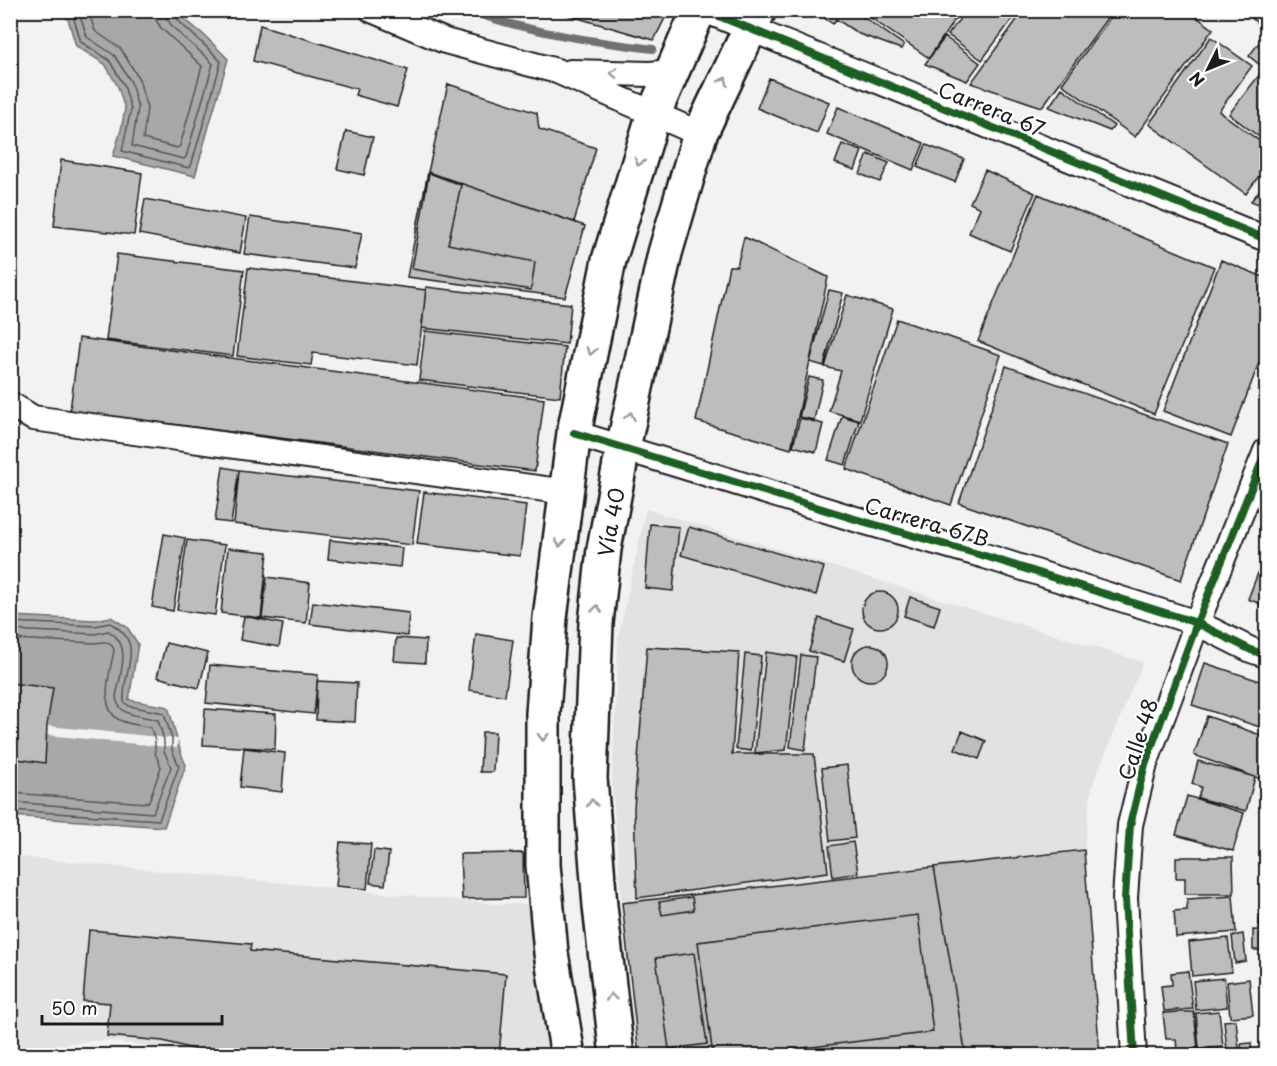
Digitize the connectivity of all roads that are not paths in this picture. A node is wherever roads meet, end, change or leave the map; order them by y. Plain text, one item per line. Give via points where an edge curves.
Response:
1 (372, 10) edge
2 (701, 10) edge
3 (754, 20) edge
4 (557, 71) junction
5 (672, 72) junction
6 (654, 113) junction
7 (700, 134) junction
8 (1266, 239) edge
9 (10, 404) edge
10 (574, 433) junction
11 (623, 448) junction
12 (1266, 451) edge
13 (566, 492) junction
14 (1197, 624) junction
15 (1266, 655) edge
16 (568, 1056) edge
17 (617, 1056) edge
18 (1134, 1056) edge

1 - 4 street via 445,41
2 - 3 street, Carrera 67
2 - 5 highway
7 -> 3 highway, Vía 40
3 - 8 street, Carrera 67
5 -> 4 street
4 - 6 street
5 - 6 highway
6 - 7 street
6 -> 10 highway via 609,260
11 -> 7 highway, Vía 40 via 665,253
9 - 13 street via 33,418
10 - 11 street, Carrera 67B
10 - 13 highway
11 - 14 street, Carrera 67B
17 -> 11 highway, Vía 40 via 590,778 596,623 604,549
12 - 14 street, Calle 48
13 -> 16 highway via 543,713 543,865 551,953
14 - 15 street, Carrera 67B
14 - 18 street, Calle 48 via 1145,764 1130,825 1125,898

